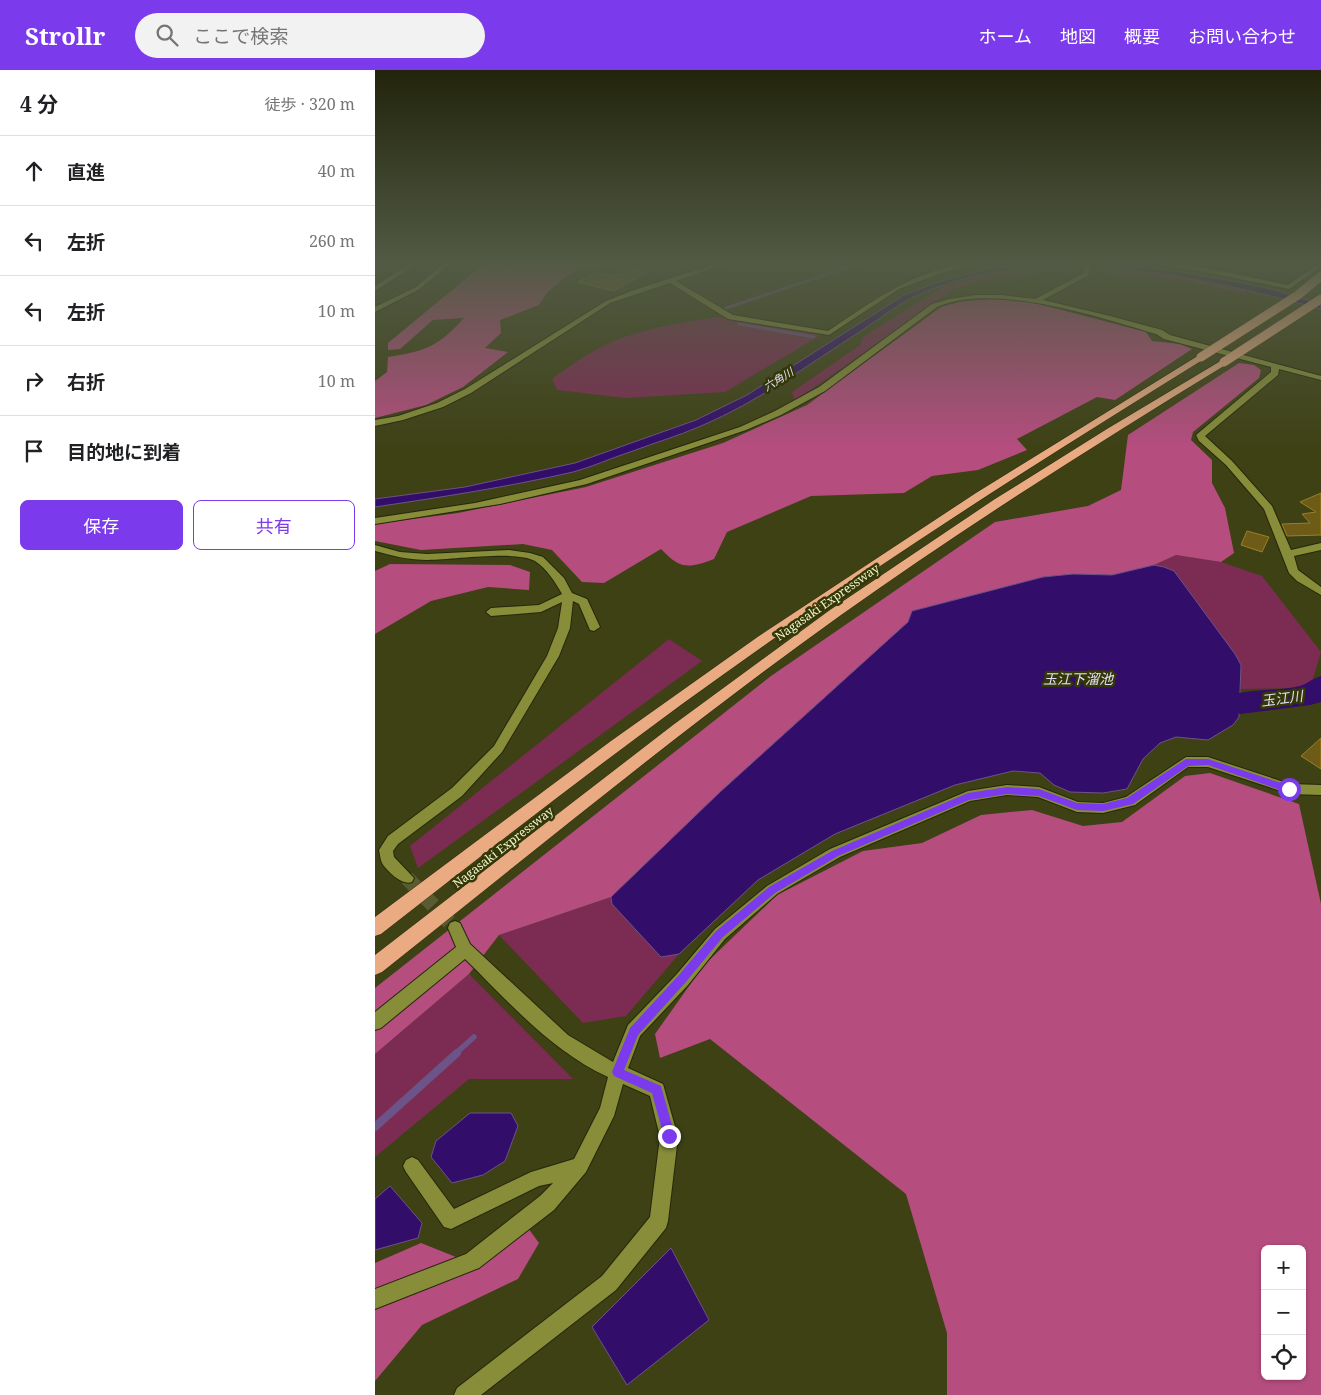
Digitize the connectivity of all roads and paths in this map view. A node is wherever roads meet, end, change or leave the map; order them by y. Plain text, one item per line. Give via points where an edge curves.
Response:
1 (574, 324) edge
2 (773, 324) edge
3 (843, 324) edge
4 (910, 324) edge
5 (1127, 324) edge
6 (1252, 324) edge
7 (1283, 324) edge
8 (1275, 366) junction
9 (1321, 378) edge
10 (375, 423) edge
11 (375, 521) edge
12 (1321, 546) edge
13 (375, 548) edge
14 (1288, 554) junction
15 (1321, 592) edge
16 (568, 595) junction
17 (491, 612) dead end
18 (594, 627) dead end
19 (1321, 790) edge
20 (407, 878) tunnel mouth
21 (375, 928) edge
22 (455, 928) tunnel mouth
23 (465, 949) junction
24 (375, 966) edge
25 (375, 1022) edge
26 (618, 1072) junction
27 (412, 1166) dead end
28 (580, 1166) junction
29 (375, 1299) edge
30 (464, 1395) edge

1 - 10 street via 440,405
2 - 3 street via 829,333
4 - 11 street via 805,399 759,423 713,441 575,484 433,513
5 - 8 street
6 - 21 highway, Nagasaki Expressway, bridge via 1019,470 764,638 563,783
7 - 24 highway, Nagasaki Expressway, bridge via 925,551 783,651
8 - 9 street
8 - 14 street via 1275,373 1200,435 1269,508
12 - 14 street
13 - 16 street via 409,556 526,555 539,559 560,580
14 - 15 street via 1293,571
16 - 17 street via 541,608
16 - 18 street via 583,602
16 - 20 street via 564,628 553,656 497,749 457,792 393,840 386,850 388,860
19 - 26 street via 1289,789 1208,762 1186,762 1130,801 1103,808 1077,807 1039,792 1007,790 968,796 835,853 772,890 720,934 634,1031
22 - 23 street
23 - 25 street
23 - 26 street via 562,1041 596,1063
26 - 28 street via 608,1110
26 - 30 street via 657,1090 669,1136 659,1221 609,1284
27 - 28 street via 451,1220 537,1178
28 - 29 street via 547,1203 472,1261

